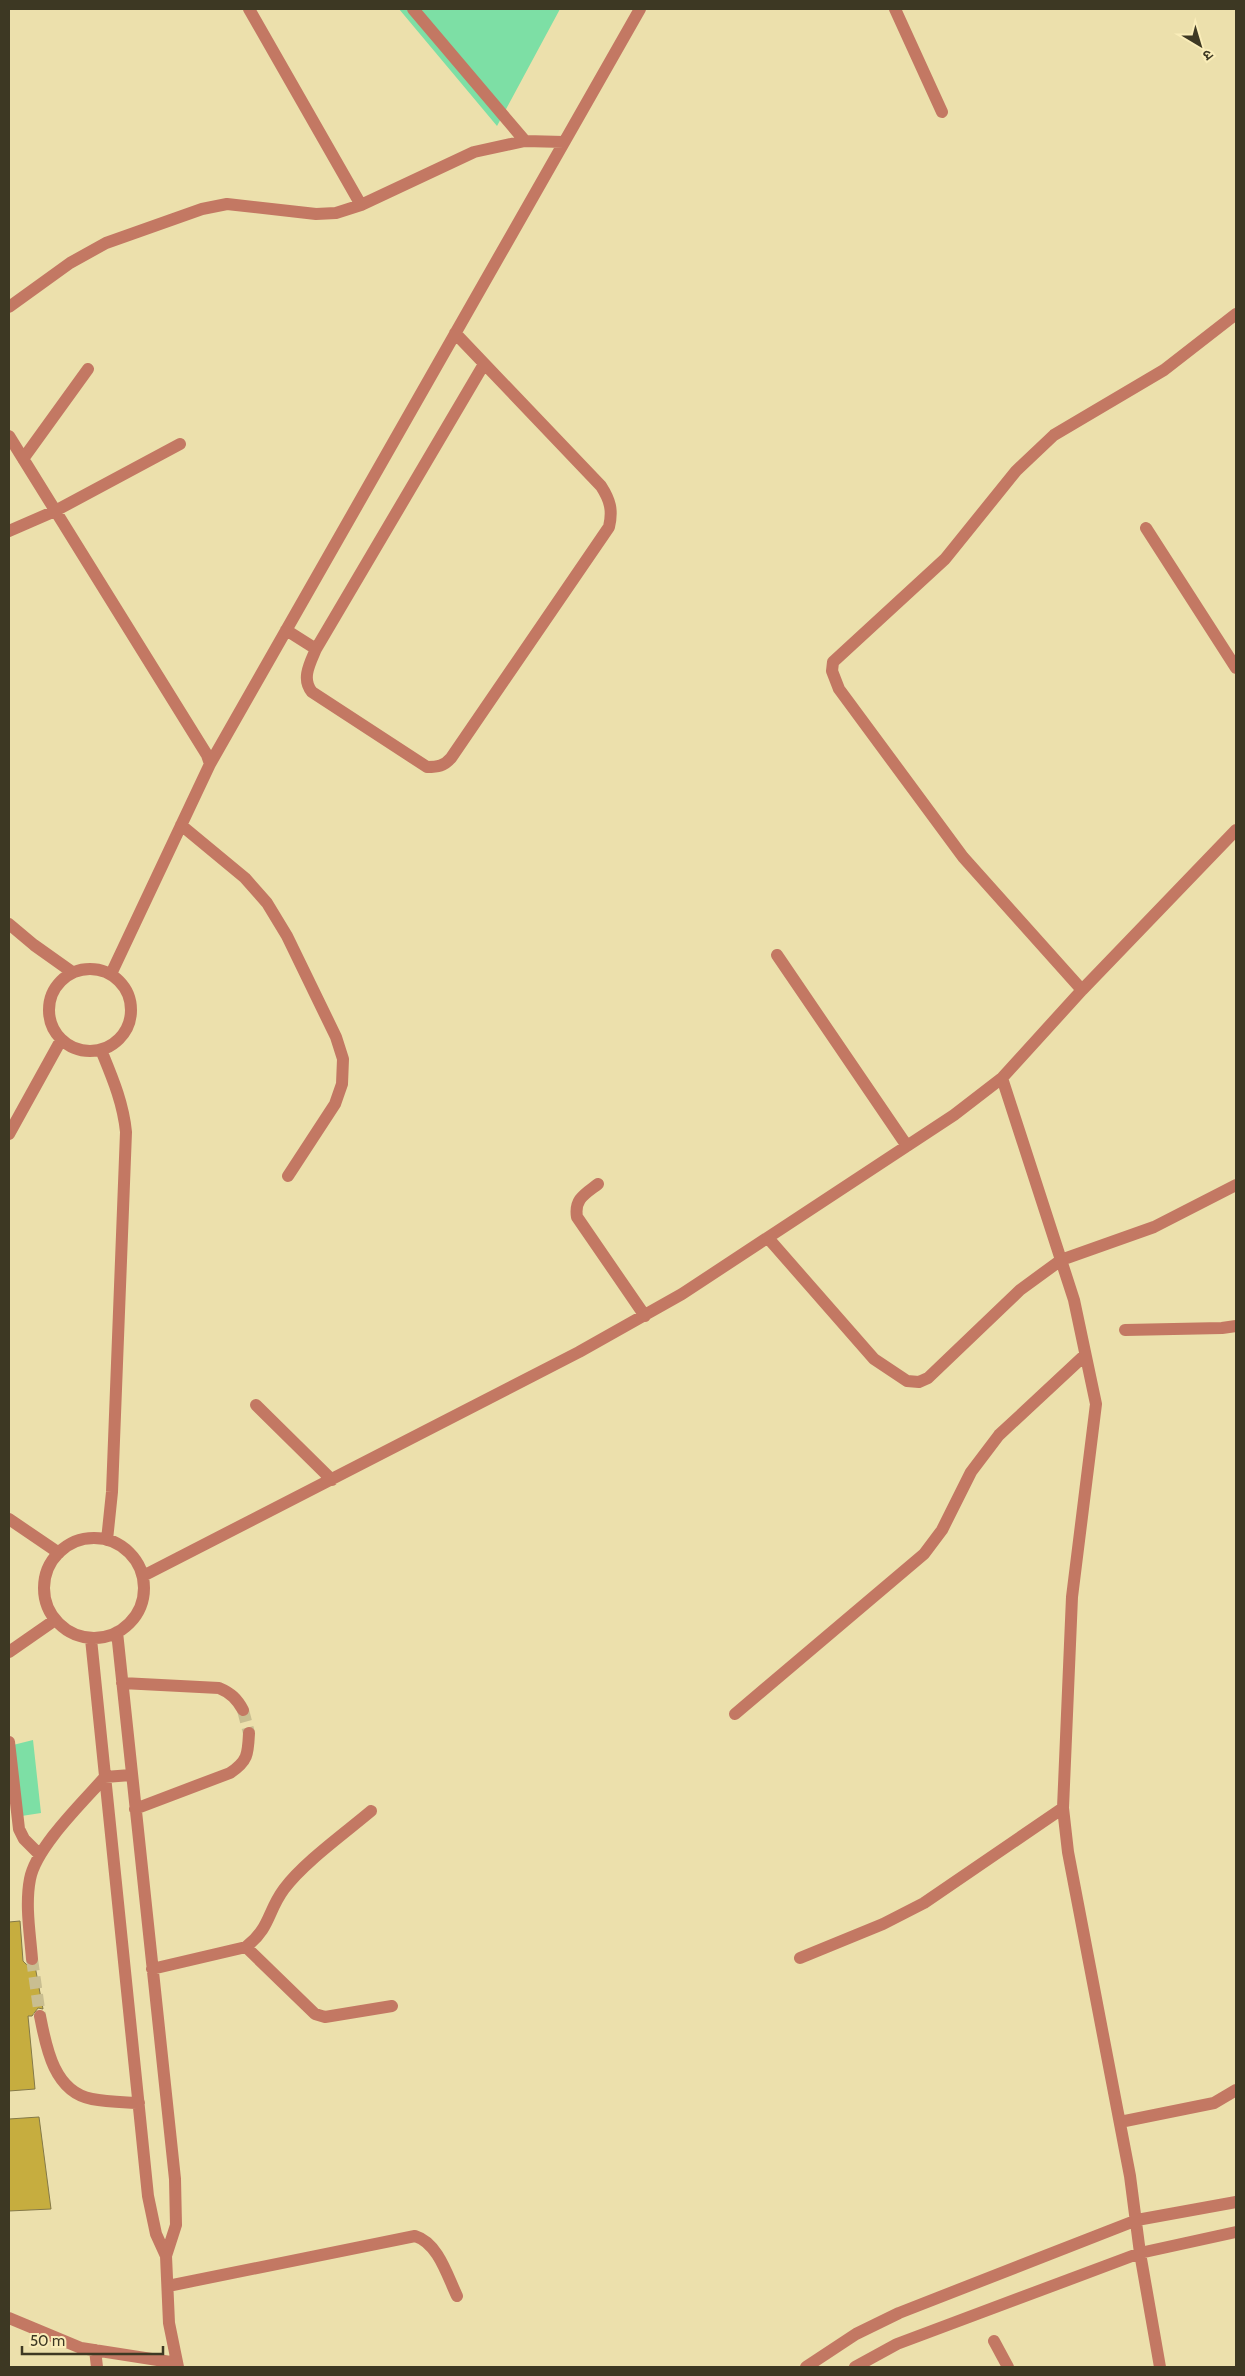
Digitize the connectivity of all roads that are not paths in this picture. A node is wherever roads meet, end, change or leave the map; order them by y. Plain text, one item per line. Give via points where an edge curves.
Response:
1 (249, 9) edge
2 (413, 9) edge
3 (640, 9) edge
4 (895, 9) edge
5 (942, 112) dead end
6 (525, 140) junction
7 (564, 142) junction
8 (361, 205) junction
9 (9, 308) edge
10 (1236, 314) edge
11 (455, 333) junction
12 (484, 364) junction
13 (88, 369) dead end
14 (9, 436) edge
15 (180, 444) dead end
16 (23, 459) junction
17 (55, 511) junction
18 (1146, 528) dead end
19 (9, 531) edge
20 (286, 630) junction
21 (316, 650) junction
22 (1236, 668) edge
23 (210, 764) junction
24 (181, 824) junction
25 (1236, 830) edge
26 (9, 924) edge
27 (777, 955) dead end
28 (72, 972) junction
29 (111, 974) junction
30 (1082, 990) junction
31 (61, 1040) junction
32 (101, 1050) junction
33 (1002, 1078) junction
34 (9, 1134) edge
35 (907, 1146) junction
36 (288, 1176) dead end
37 (598, 1184) dead end
38 (1236, 1185) edge
39 (768, 1238) junction
40 (1061, 1260) junction
41 (645, 1316) junction
42 (1236, 1326) edge
43 (1125, 1330) dead end
44 (1085, 1355) junction
45 (256, 1405) dead end
46 (332, 1480) junction
47 (9, 1519) edge
48 (107, 1540) junction
49 (59, 1553) junction
50 (143, 1576) junction
51 (54, 1620) junction
52 (117, 1632) junction
53 (91, 1639) junction
54 (9, 1652) edge
55 (122, 1683) junction
56 (243, 1710) tunnel mouth
57 (735, 1714) dead end
58 (248, 1734) tunnel mouth
59 (9, 1742) edge
60 (131, 1775) junction
61 (105, 1777) junction
62 (1063, 1808) junction
63 (135, 1809) junction
64 (371, 1811) dead end
65 (40, 1855) junction
66 (246, 1946) junction
67 (800, 1958) dead end
68 (32, 1959) tunnel mouth
69 (152, 1969) junction
70 (392, 2006) dead end
71 (40, 2016) tunnel mouth
72 (1236, 2090) edge
73 (139, 2103) junction
74 (1120, 2122) junction
75 (1236, 2202) edge
76 (1136, 2220) junction
77 (1236, 2232) edge
78 (1140, 2253) junction
79 (166, 2256) junction
80 (168, 2286) junction
81 (457, 2296) dead end
82 (9, 2318) edge
83 (994, 2341) dead end
84 (95, 2350) junction
85 (178, 2365) edge
86 (97, 2367) edge
87 (806, 2367) edge
88 (855, 2367) edge
89 (1008, 2367) edge
90 (1160, 2367) edge

1 - 8 street
2 - 6 street
3 - 7 street
4 - 5 street
6 - 7 street
6 - 8 street via 474,152
7 - 11 street
8 - 9 street via 336,213 316,214 227,204 202,208 106,243 70,263
10 - 30 street via 1164,370 1054,435 1016,471 945,559 833,662 832,670 839,689 963,856
11 - 12 street
11 - 20 street
12 - 21 street
12 - 21 street via 601,486 610,500 612,514 609,527 446,764 427,767 312,692 306,679
13 - 16 street
14 - 16 street
15 - 17 street
16 - 17 street
17 - 19 street
17 - 23 street
18 - 22 street
20 - 21 street
20 - 23 street
23 - 24 street
24 - 29 street
24 - 36 street via 244,878 267,903 287,936 341,1052 342,1084 335,1104
25 - 30 street
26 - 28 street
27 - 35 street
28 - 29 street via 92,969
28 - 31 street via 53,990 49,1003 52,1029
29 - 32 street via 121,982 132,1006 124,1034
30 - 33 street
31 - 32 street via 87,1052
31 - 34 street
32 - 48 street via 117,1088 126,1132 112,1492
33 - 35 street
33 - 40 street
35 - 39 street
37 - 41 street via 578,1200 575,1207 577,1217
38 - 40 street via 1154,1227
39 - 40 street via 863,1348 907,1381 919,1382 928,1378 1020,1290
39 - 41 street
40 - 44 street via 1074,1300
41 - 46 street
42 - 43 street
44 - 57 street via 999,1435 972,1472 942,1530 924,1554
44 - 62 street via 1096,1404 1072,1597
45 - 46 street
46 - 50 street
47 - 49 street
48 - 49 street via 90,1538
48 - 50 street via 123,1547 134,1558
49 - 51 street via 49,1567 44,1584 46,1601
50 - 52 street via 143,1602 136,1617
51 - 53 street via 65,1629
51 - 54 street
52 - 53 street
52 - 55 street
53 - 61 street
55 - 56 street via 219,1688 238,1700
55 - 60 street
58 - 63 street via 248,1755 230,1773
59 - 65 street via 19,1829
60 - 61 street
60 - 63 street
61 - 65 street
61 - 73 street
62 - 67 street via 924,1903 883,1924
62 - 74 street via 1068,1852
63 - 69 street
64 - 66 street via 297,1875 276,1902 268,1924
65 - 68 street via 30,1876 28,1898
66 - 69 street
66 - 70 street via 315,2014 325,2017
69 - 79 street via 177,2208 176,2225
71 - 73 street via 46,2050 62,2080 73,2090 90,2099
72 - 74 street via 1214,2103
73 - 79 street via 148,2196 156,2234
74 - 76 street
75 - 76 street
76 - 78 street
76 - 87 street via 899,2313 856,2334
77 - 78 street
78 - 88 street via 897,2344
78 - 90 street
79 - 80 street
80 - 81 street via 415,2236 425,2239 433,2247
80 - 85 street via 169,2324
82 - 84 street via 81,2348
83 - 89 street
84 - 85 street
84 - 86 street

